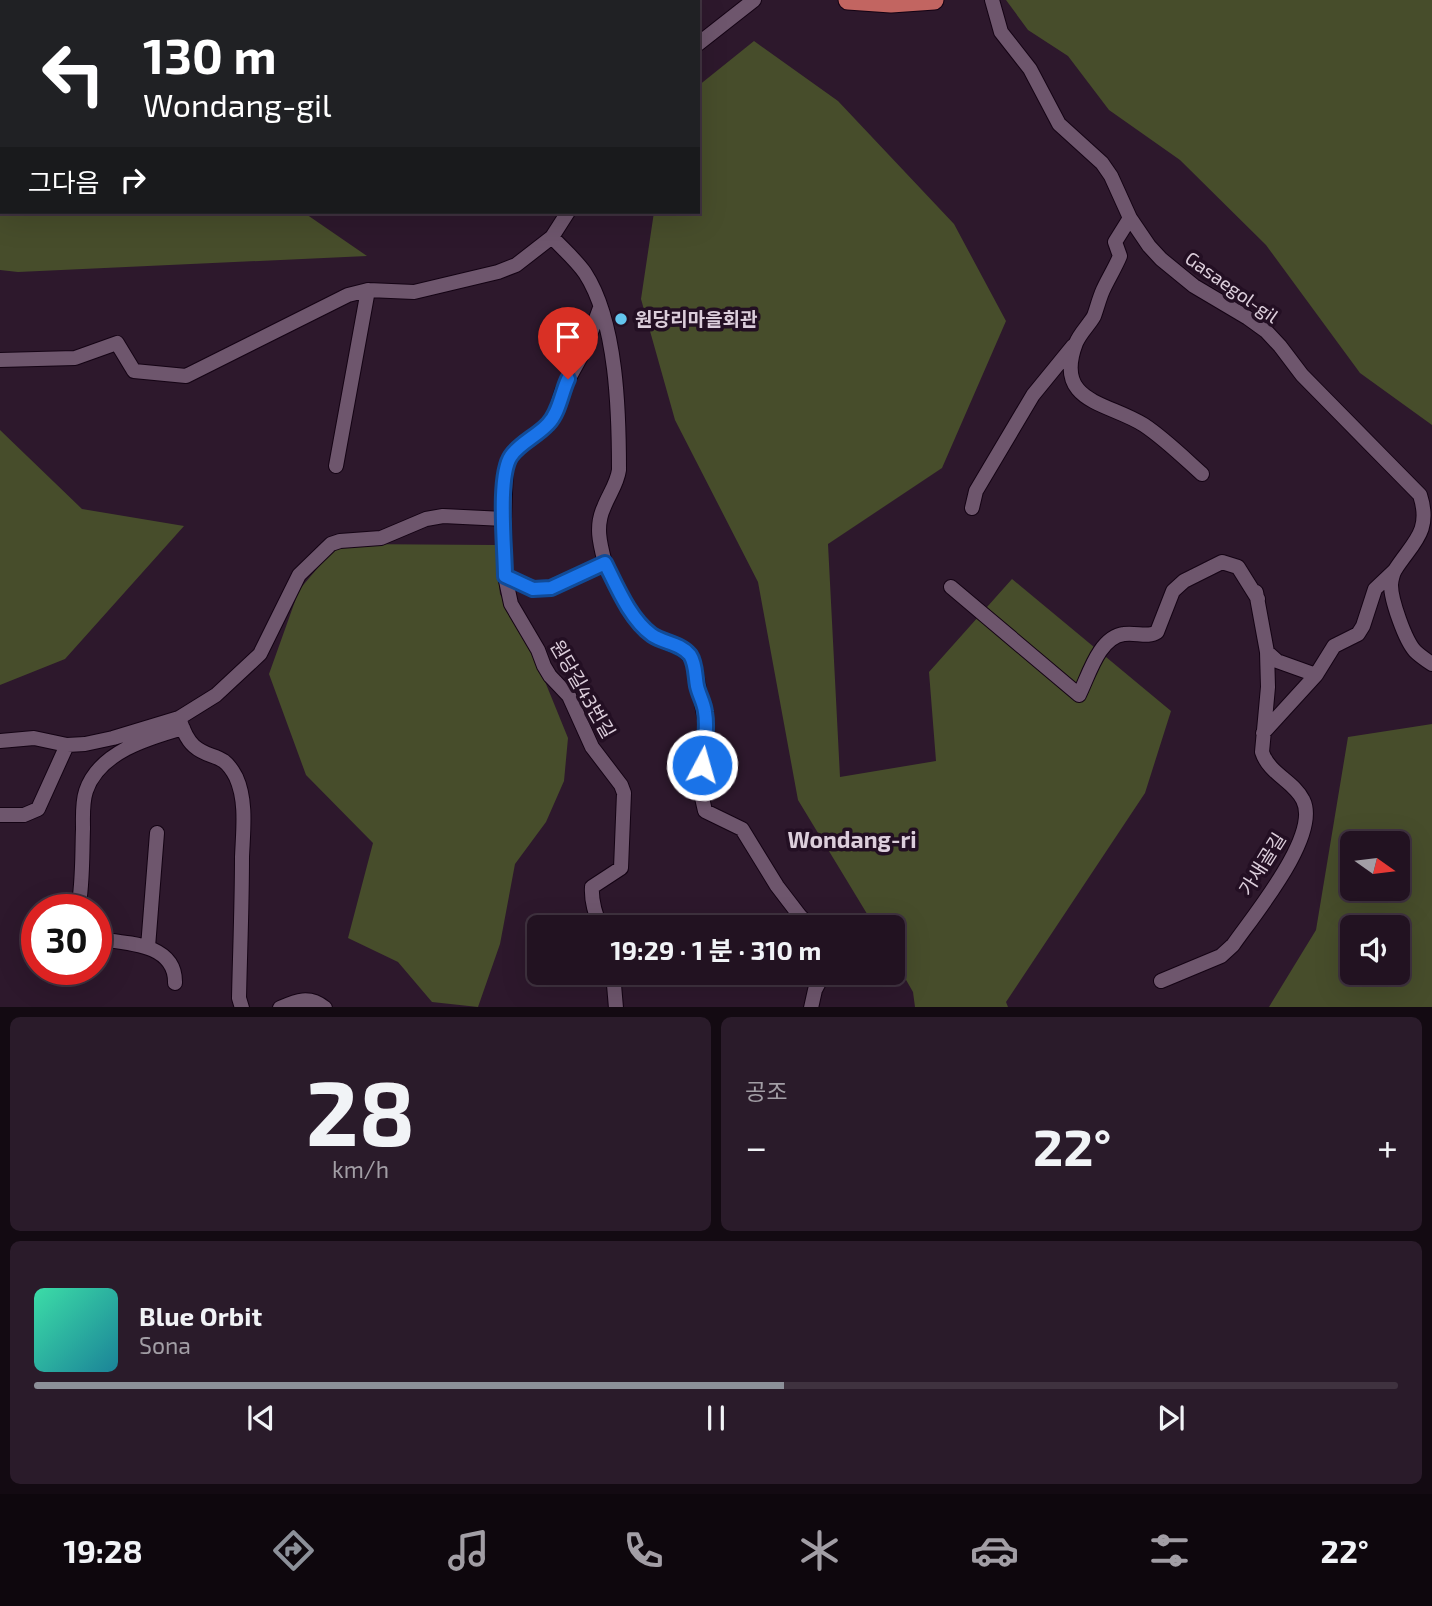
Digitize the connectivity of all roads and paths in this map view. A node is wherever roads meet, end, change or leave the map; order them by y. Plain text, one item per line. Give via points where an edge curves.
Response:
1 (754, 0) edge
2 (848, 0) edge
3 (934, 0) edge
4 (992, 0) edge
5 (700, 42) edge
6 (567, 214) edge
7 (1130, 218) junction
8 (552, 237) junction
9 (368, 290) junction
10 (601, 306) junction
11 (1076, 342) junction
12 (0, 360) edge
13 (336, 466) dead end
14 (1202, 474) dead end
15 (972, 508) dead end
16 (504, 519) junction
17 (1231, 549) dead end
18 (605, 563) junction
19 (1395, 570) junction
20 (505, 576) junction
21 (951, 587) dead end
22 (1258, 599) junction
23 (1267, 652) junction
24 (1432, 664) edge
25 (1316, 675) junction
26 (181, 723) junction
27 (1263, 733) junction
28 (0, 741) edge
29 (67, 745) junction
30 (0, 815) edge
31 (157, 833) dead end
32 (80, 894) edge
33 (596, 915) edge
34 (799, 915) edge
35 (112, 941) edge
36 (148, 947) junction
37 (1161, 981) dead end
38 (175, 983) dead end
39 (614, 985) edge
40 (818, 985) edge
41 (242, 1007) edge
42 (279, 1007) edge
43 (325, 1007) edge
44 (616, 1007) edge
45 (811, 1007) edge

1 - 5 street
2 - 3 main road
4 - 7 street, Gasaegol-gil via 1001,32 1030,69 1059,124 1102,163
6 - 8 street
7 - 11 street via 1115,242 1120,257 1093,317
7 - 19 street, Gasaegol-gil via 1161,260 1266,331 1302,375 1420,495 1427,519 1422,538
8 - 9 street via 516,265 498,272 414,292
8 - 10 street via 585,274
9 - 12 street via 348,295 186,376 134,372 117,343 75,358
9 - 13 street
10 - 16 street via 554,417 511,456 503,486
10 - 18 street via 618,393 619,455 617,481 598,530
11 - 14 street via 1072,380 1079,392 1141,423
11 - 15 street via 1033,395 976,491
16 - 20 street
16 - 26 street via 443,516 380,538 331,544 299,575 260,654
17 - 22 street via 1254,583
18 - 20 street via 551,588 533,589
18 - 34 street via 642,624 652,635 680,647 694,663 706,725 700,789 705,811 742,829
19 - 24 street via 1391,583 1408,641
19 - 25 street via 1375,589 1358,634 1335,646
20 - 33 street, 원당길43번길 via 511,604 544,666 569,696 592,747 624,793 621,868 592,887
21 - 22 street via 1079,695 1104,645 1122,634 1152,636 1157,632 1173,591 1184,580 1222,562 1231,563
22 - 23 street, 가새골길
23 - 25 street via 1277,661
23 - 27 street, 가새골길
25 - 27 street
26 - 29 street
26 - 32 street via 134,745 100,768 91,780 83,806
26 - 41 street via 196,747 228,763 241,793
27 - 37 street, 가새골길 via 1264,760 1305,803 1300,843 1233,945 1214,960
28 - 29 street via 34,738
29 - 30 street via 38,809 24,815
31 - 36 street
35 - 36 street
36 - 38 street via 172,963
39 - 44 street
40 - 45 street
42 - 43 street via 301,999

